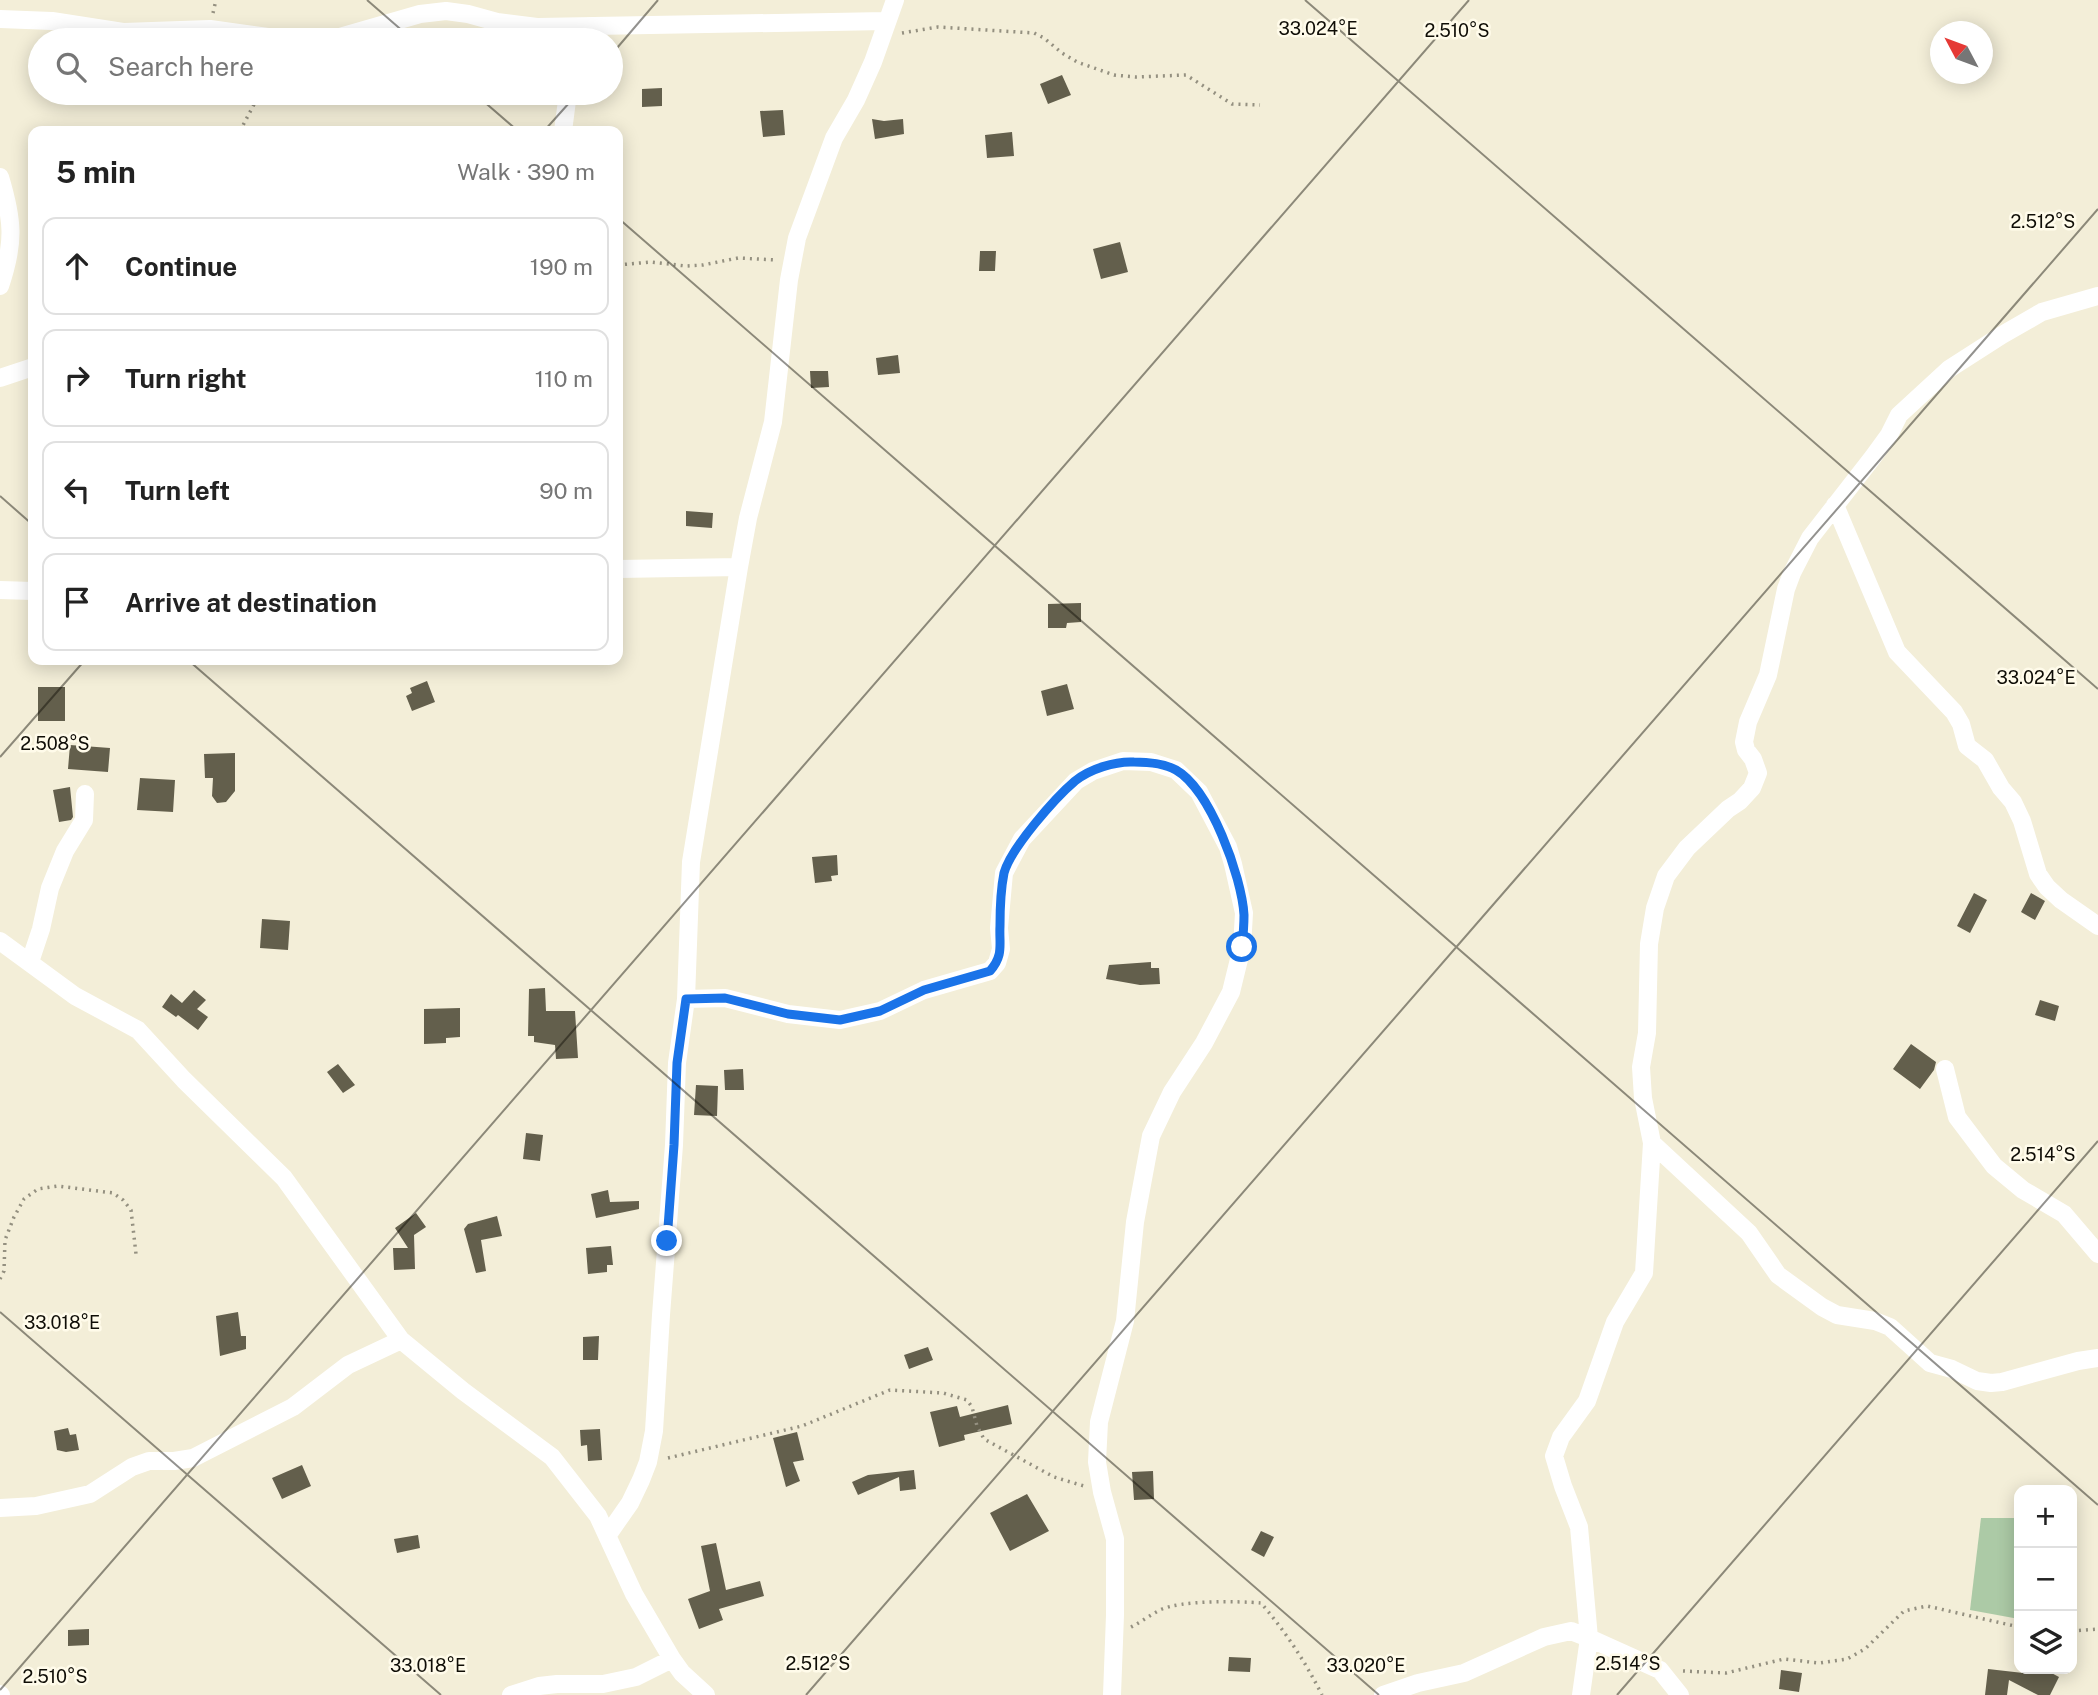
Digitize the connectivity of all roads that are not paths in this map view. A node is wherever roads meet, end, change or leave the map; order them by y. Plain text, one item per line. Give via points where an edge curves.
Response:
1 (895, 0) edge
2 (0, 19) edge
3 (885, 26) junction
4 (97, 28) edge
5 (371, 28) edge
6 (543, 28) edge
7 (623, 33) edge
8 (566, 105) edge
9 (564, 126) edge
10 (0, 177) edge
11 (0, 286) edge
12 (2098, 296) edge
13 (28, 369) edge
14 (0, 378) edge
15 (1835, 505) junction
16 (739, 567) junction
17 (623, 569) edge
18 (0, 590) edge
19 (28, 591) edge
20 (85, 794) dead end
21 (2098, 926) edge
22 (0, 942) edge
23 (30, 962) junction
24 (686, 999) junction
25 (1945, 1069) dead end
26 (1652, 1143) junction
27 (2098, 1254) edge
28 (401, 1340) junction
29 (2098, 1358) edge
30 (0, 1508) edge
31 (607, 1536) junction
32 (1589, 1638) junction
33 (672, 1658) junction
34 (511, 1695) edge
35 (706, 1695) edge
36 (1112, 1695) edge
37 (1383, 1695) edge
38 (1581, 1695) edge
39 (1679, 1695) edge

1 - 3 street
2 - 4 street
3 - 7 street
3 - 16 street via 856,100 834,138 797,238 773,422
5 - 6 street via 446,12
8 - 9 street
10 - 11 street via 12,235
12 - 15 street via 2042,312 1949,369 1899,415
13 - 14 street
15 - 21 street via 1897,652 1954,712 1967,746 1984,760 2013,802 2038,874 2047,887
15 - 26 street via 1810,537 1786,589 1768,676 1744,742 1758,773 1752,788 1687,848 1667,876 1655,908 1641,1067
16 - 17 street
16 - 24 street via 691,862
18 - 19 street
20 - 23 street via 84,820 50,888
22 - 23 street
23 - 28 street via 75,996 138,1030 284,1178
24 - 31 street via 677,1063 654,1431 648,1462 630,1503
24 - 36 street via 725,998 788,1014 840,1020 880,1011 924,990 990,971 1001,948 1004,873 1022,839 1076,781 1123,761 1151,762 1176,770 1199,792 1233,864 1244,913 1242,947 1231,992 1151,1136 1135,1222 1125,1321 1099,1422 1097,1462 1115,1539
25 - 27 street via 1956,1117 1994,1166 2064,1214
26 - 29 street via 1749,1233 1778,1275 1837,1315 1889,1327 1930,1363 1991,1383
26 - 32 street via 1644,1273 1615,1322 1587,1401 1561,1437 1554,1456 1579,1527
28 - 30 street via 348,1365 293,1407 193,1458 149,1461 90,1494 36,1506
28 - 31 street via 552,1457 598,1516
31 - 33 street
32 - 37 street via 1571,1631 1544,1637 1464,1673
32 - 38 street
32 - 39 street via 1660,1670
33 - 34 street via 636,1676 603,1684 539,1686
33 - 35 street

